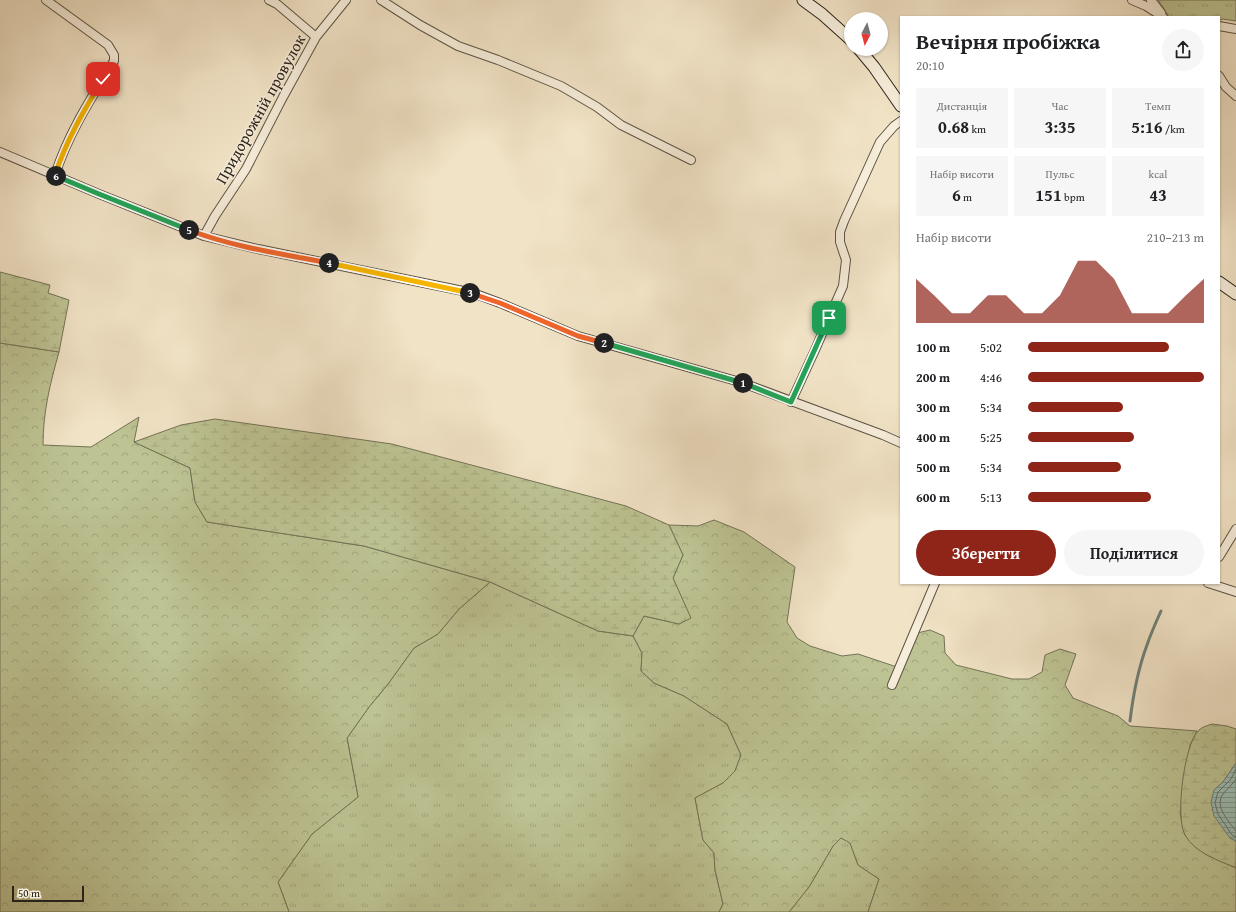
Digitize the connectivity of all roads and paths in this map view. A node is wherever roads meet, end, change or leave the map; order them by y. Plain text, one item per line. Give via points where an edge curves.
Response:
1 (46, 0) edge
2 (269, 0) edge
3 (346, 0) edge
4 (381, 0) edge
5 (803, 0) edge
6 (1132, 0) edge
7 (1151, 0) edge
8 (1162, 16) edge
9 (1163, 16) edge
10 (1220, 26) edge
11 (1236, 29) edge
12 (844, 34) edge
13 (316, 37) junction
14 (865, 56) edge
15 (1220, 78) edge
16 (1236, 96) edge
17 (900, 105) edge
18 (900, 122) edge
19 (0, 152) edge
20 (691, 160) dead end
21 (55, 175) junction
22 (204, 236) junction
23 (1220, 283) edge
24 (1236, 294) edge
25 (791, 402) junction
26 (900, 443) edge
27 (1236, 529) edge
28 (1220, 555) edge
29 (935, 584) edge
30 (1211, 584) edge
31 (1236, 592) edge
32 (892, 685) dead end

1 - 21 street via 108,45 114,55 114,61 69,137
2 - 13 street
3 - 13 street, Придорожній провулок
4 - 20 street via 458,46 561,86 597,107 621,125
5 - 12 street
6 - 8 street
7 - 9 street
10 - 11 street
13 - 22 street, Придорожній провулок via 246,169
14 - 17 street
15 - 16 street
18 - 25 street via 880,142 844,221 840,232 840,242 846,260 843,286
19 - 21 street
21 - 22 street
22 - 25 street via 473,293 578,336 740,382
23 - 24 street
25 - 26 street
27 - 28 street
29 - 32 street
30 - 31 street

